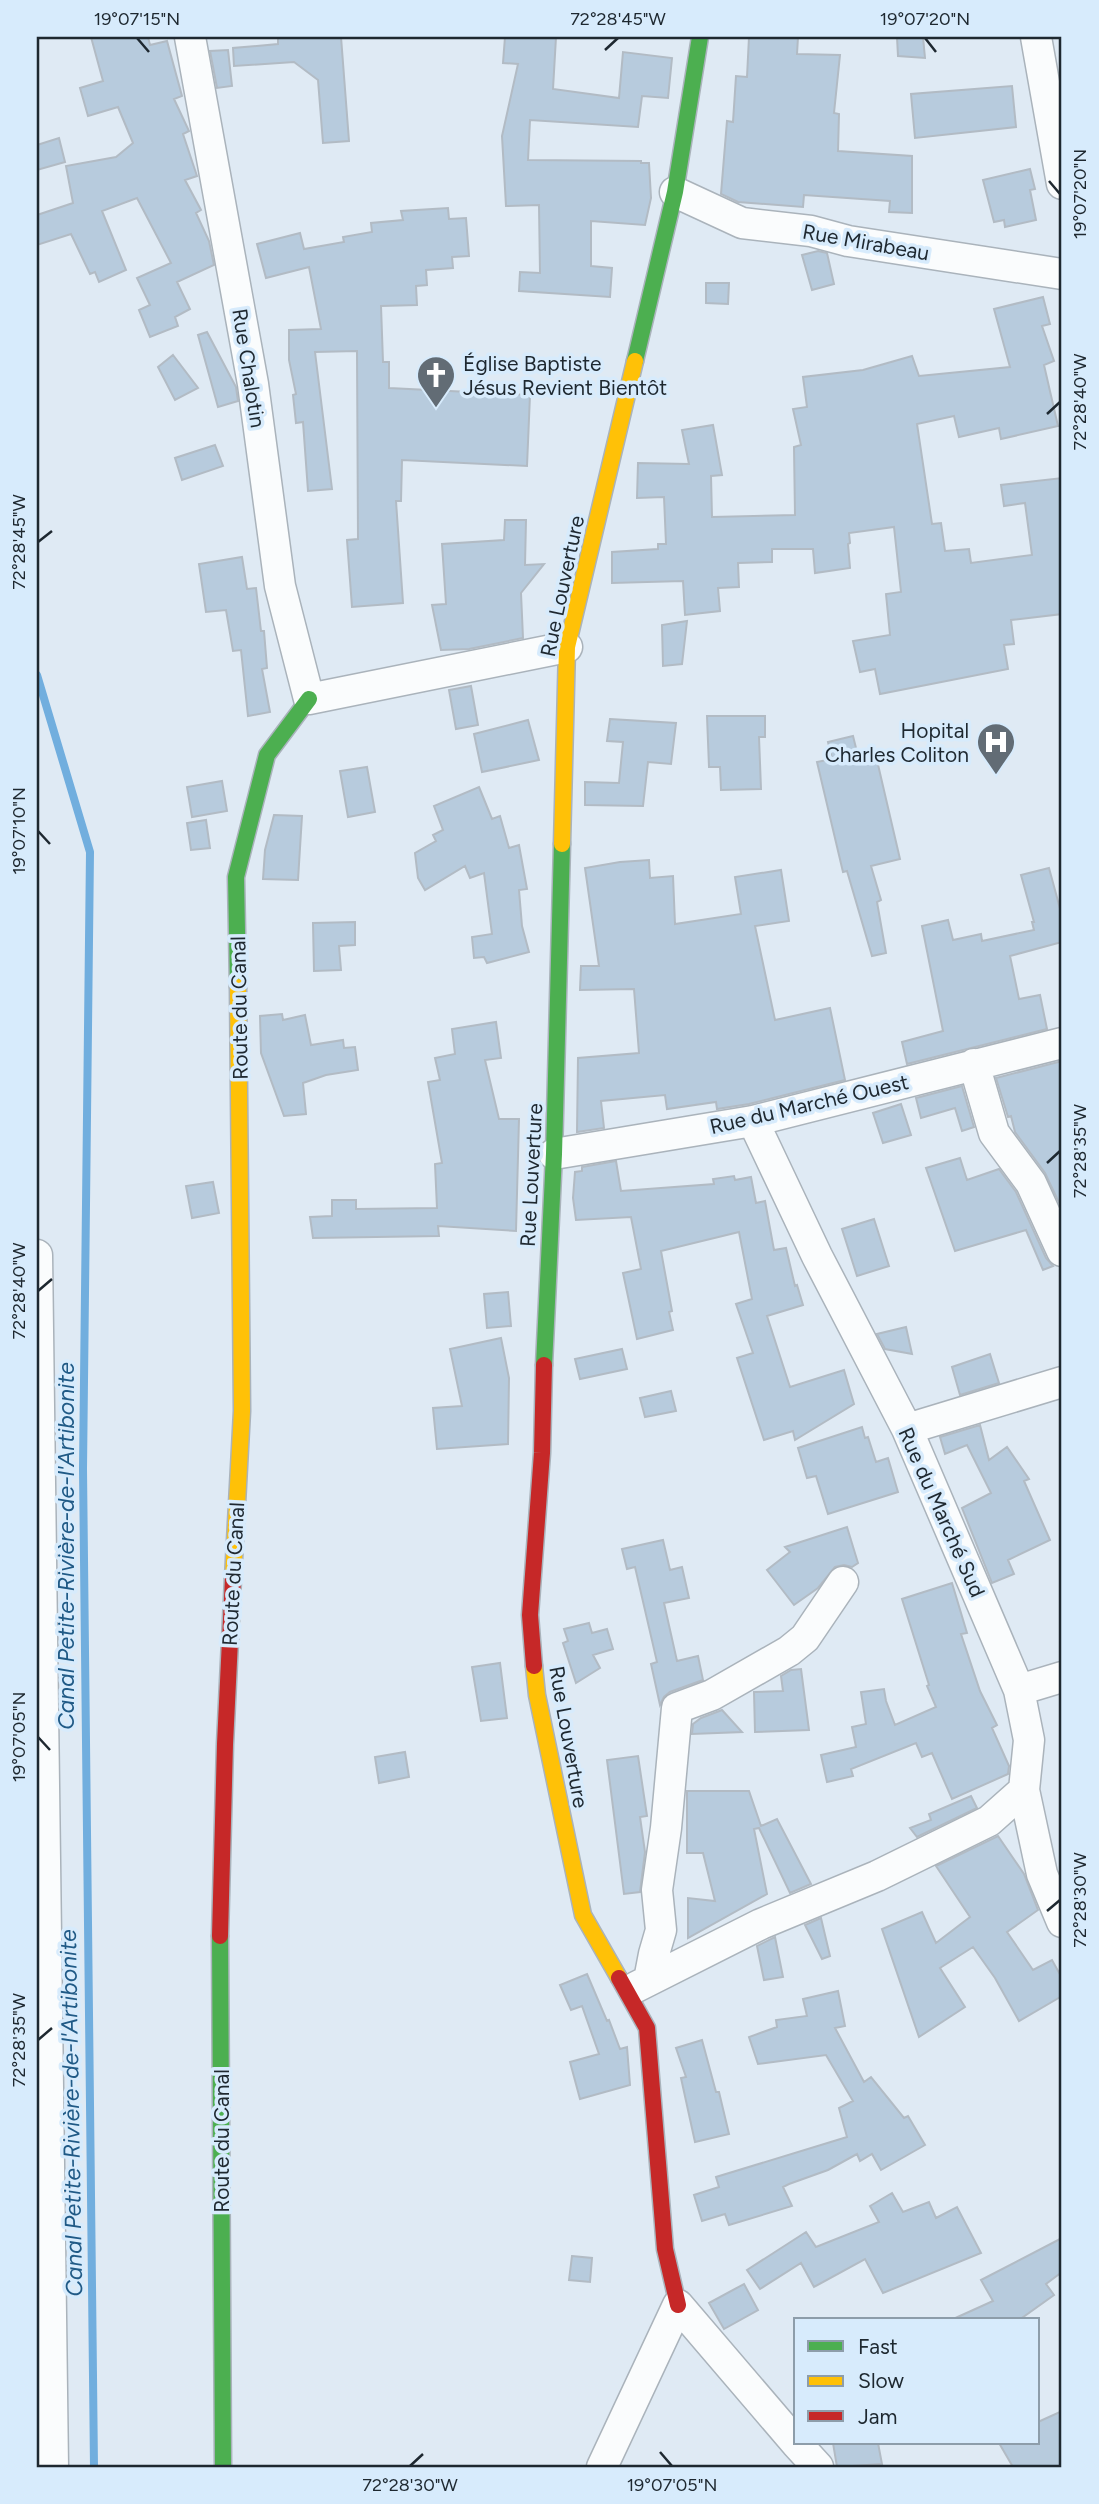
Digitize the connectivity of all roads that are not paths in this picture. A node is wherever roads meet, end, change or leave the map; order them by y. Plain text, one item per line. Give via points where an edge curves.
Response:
1 (190, 37) edge
2 (700, 37) edge
3 (1036, 37) edge
4 (1062, 184) edge
5 (675, 192) junction
6 (1062, 274) edge
7 (567, 647) junction
8 (309, 699) junction
9 (1062, 1043) edge
10 (974, 1064) junction
11 (753, 1121) junction
12 (554, 1154) junction
13 (1062, 1251) edge
14 (37, 1255) edge
15 (1062, 1382) edge
16 (907, 1429) junction
17 (843, 1582) dead end
18 (1062, 1677) edge
19 (1018, 1690) junction
20 (1024, 1790) junction
21 (1062, 1922) edge
22 (638, 1986) junction
23 (678, 2305) junction
24 (794, 2441) edge
25 (797, 2444) edge
26 (53, 2467) edge
27 (223, 2467) edge
28 (602, 2467) edge
29 (818, 2467) edge

1 - 8 street, Rue Chalotin via 253,384 280,586
2 - 5 main road, Rue Louverture
3 - 4 street
5 - 6 street, Rue Mirabeau via 743,223
5 - 7 main road, Rue Louverture
7 - 8 street
7 - 12 main road, Rue Louverture
8 - 27 main road, Route du Canal via 267,755 236,877 242,1411 220,1919
9 - 10 street, Rue du Marché Ouest
10 - 11 street, Rue du Marché Ouest
10 - 13 street via 994,1133 1031,1183
11 - 12 street, Rue du Marché Ouest
11 - 16 street, Rue du Marché Sud
12 - 22 main road, Rue Louverture via 542,1453 530,1615 537,1695 583,1915
14 - 26 street
15 - 16 street
16 - 19 street, Rue du Marché Sud
17 - 22 street via 805,1638 789,1651 712,1695 677,1708 657,1890 662,1930
18 - 19 street
19 - 20 street, Rue du Marché Sud via 1029,1740
20 - 21 street, Rue du Marché Sud via 1042,1874
20 - 22 street via 989,1821 877,1877 761,1924
22 - 23 main road, Rue Louverture via 647,2028 665,2249
23 - 24 street
23 - 28 street
25 - 29 street

